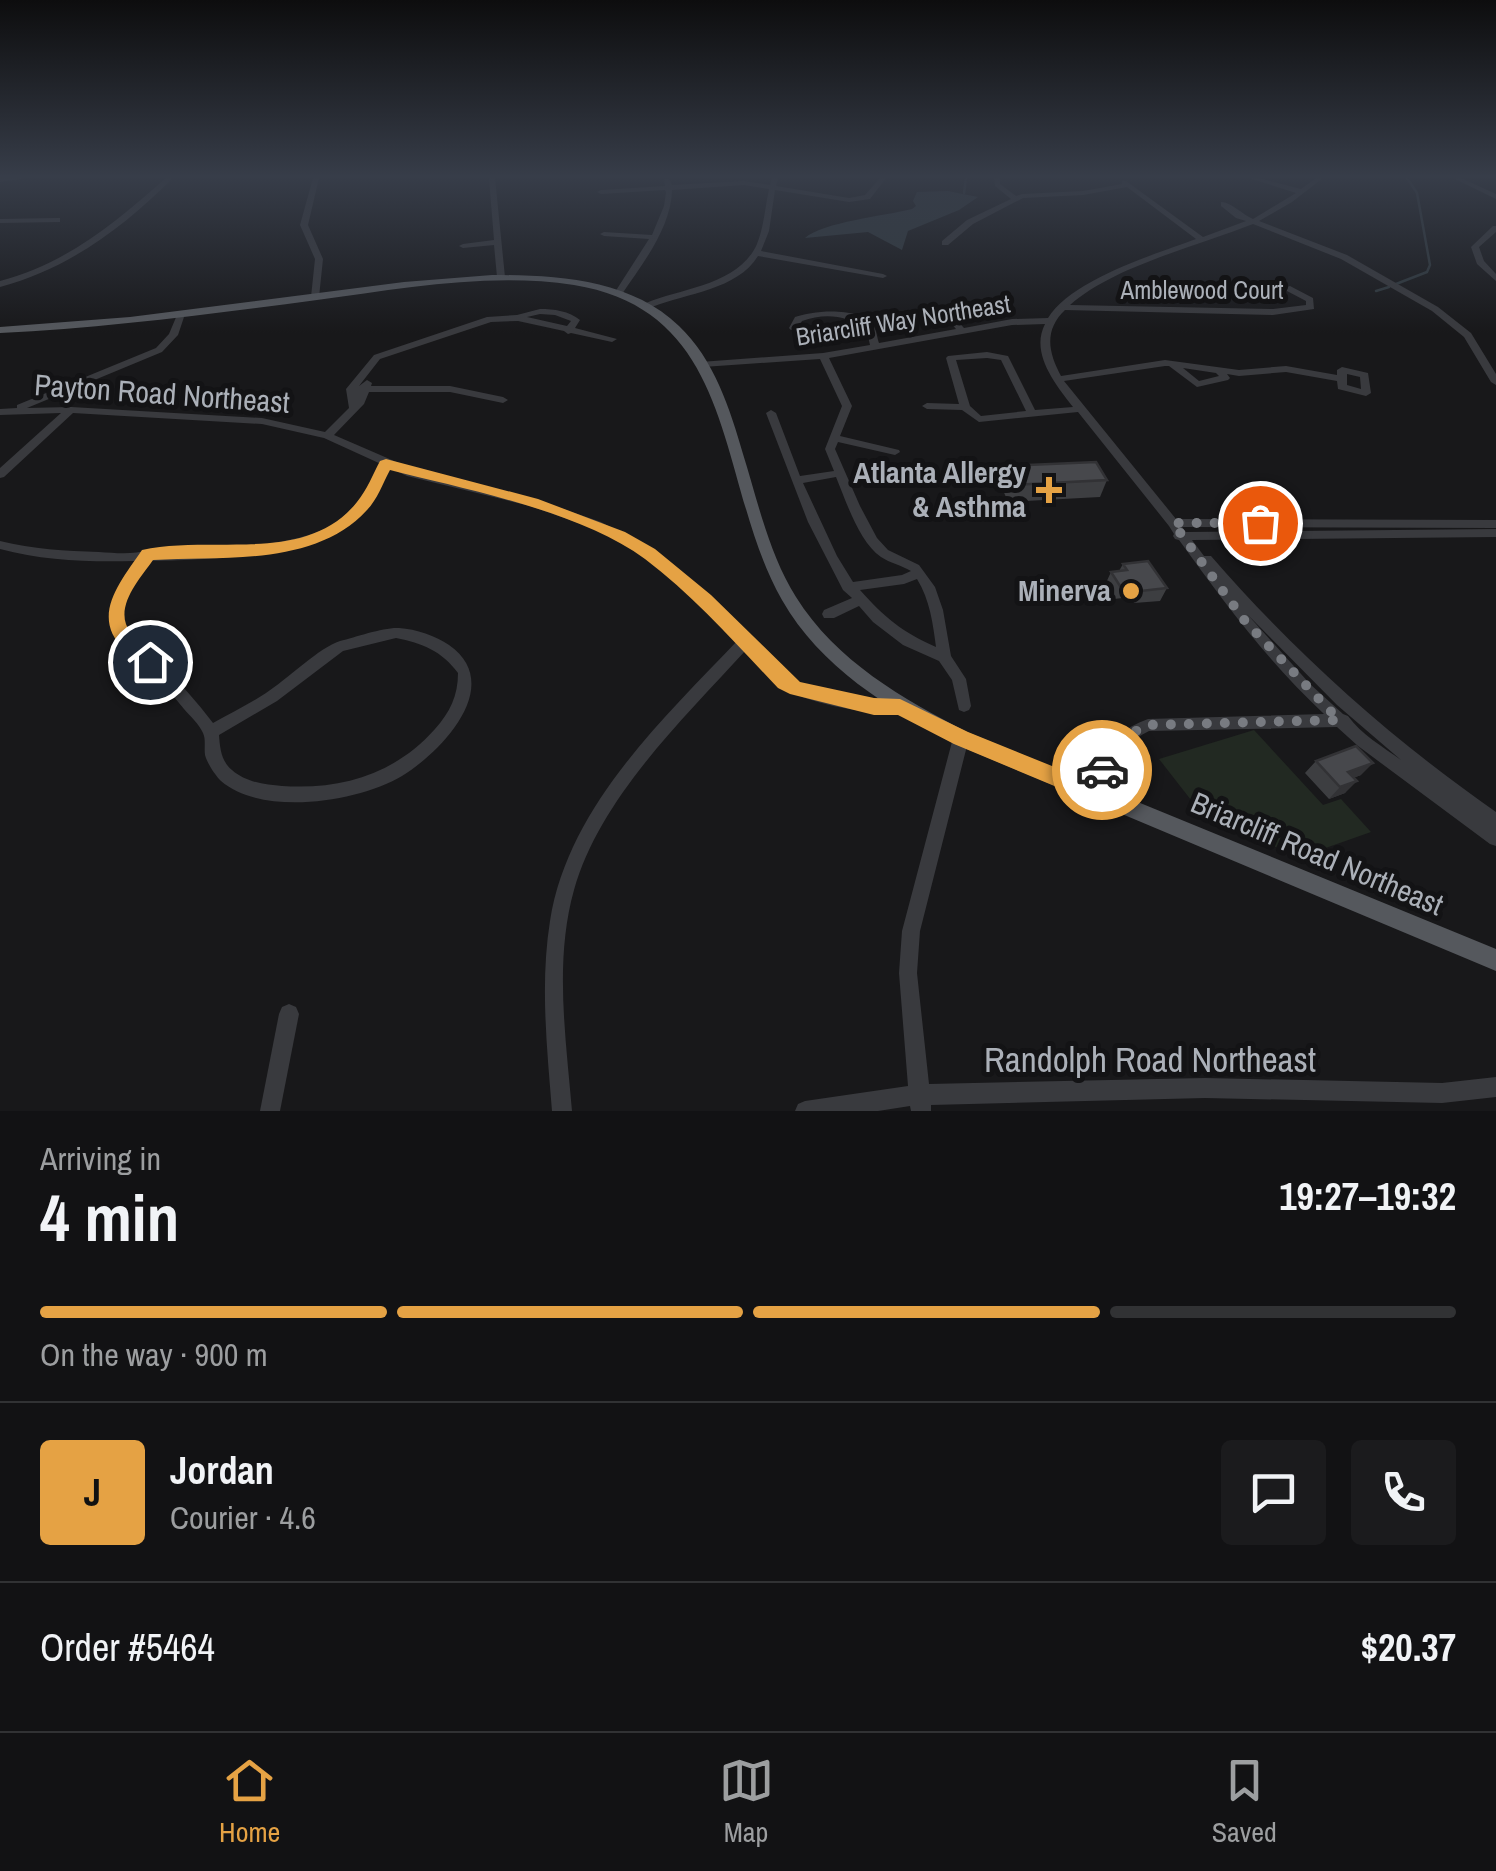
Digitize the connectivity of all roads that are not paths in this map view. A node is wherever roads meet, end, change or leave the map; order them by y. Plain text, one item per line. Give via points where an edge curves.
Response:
1 (105, 230) edge
2 (306, 230) edge
3 (498, 230) edge
4 (657, 230) edge
5 (763, 230) edge
6 (958, 230) edge
7 (1189, 230) edge
8 (1229, 230) edge
9 (1275, 230) edge
10 (1494, 230) edge
11 (604, 234) dead end
12 (652, 238) junction
13 (1202, 240) junction
14 (499, 242) junction
15 (945, 243) dead end
16 (462, 246) dead end
17 (757, 253) junction
18 (882, 276) dead end
19 (1496, 276) edge
20 (501, 277) junction
21 (0, 284) edge
22 (1290, 289) dead end
23 (619, 292) junction
24 (315, 297) junction
25 (649, 304) junction
26 (1313, 304) junction
27 (1062, 308) junction
28 (1326, 308) dead end
29 (950, 310) dead end
30 (180, 317) junction
31 (1050, 321) junction
32 (794, 328) dead end
33 (0, 330) edge
34 (962, 331) junction
35 (612, 338) dead end
36 (875, 348) junction
37 (823, 356) junction
38 (703, 364) junction
39 (365, 368) junction
40 (1058, 379) junction
41 (1342, 379) dead end
42 (1496, 382) edge
43 (350, 388) junction
44 (367, 388) junction
45 (503, 400) dead end
46 (927, 406) dead end
47 (965, 407) junction
48 (354, 408) junction
49 (1081, 409) junction
50 (14, 410) junction
51 (72, 410) junction
52 (0, 412) edge
53 (771, 413) dead end
54 (1032, 414) junction
55 (327, 436) junction
56 (833, 438) junction
57 (895, 452) dead end
58 (386, 464) junction
59 (841, 473) junction
60 (0, 474) edge
61 (798, 480) junction
62 (1496, 524) edge
63 (1180, 531) junction
64 (1496, 533) edge
65 (0, 545) edge
66 (148, 554) junction
67 (916, 566) junction
68 (848, 586) junction
69 (858, 601) junction
70 (829, 614) dead end
71 (746, 640) junction
72 (944, 658) junction
73 (964, 706) dead end
74 (900, 707) junction
75 (1339, 720) junction
76 (1362, 720) junction
77 (212, 732) junction
78 (961, 738) junction
79 (1095, 793) junction
80 (1496, 822) edge
81 (1496, 838) edge
82 (1496, 960) edge
83 (289, 1014) dead end
84 (1496, 1088) edge
85 (919, 1103) edge
86 (270, 1111) edge
87 (562, 1111) edge
88 (805, 1111) edge

1 - 21 street via 69,258
2 - 24 street via 320,259
3 - 14 street
4 - 12 street
5 - 17 street
6 - 15 street
7 - 13 street
8 - 13 street
9 - 42 street via 1344,257 1435,309 1468,336
10 - 19 street via 1475,247
11 - 12 street
12 - 23 street
13 - 27 street via 1092,284
14 - 16 street
14 - 20 street
17 - 18 street
17 - 25 street via 733,276
20 - 23 main road, Briarcliff Road Northeast
20 - 24 main road, Briarcliff Road Northeast
22 - 26 street, Amblewood Court
23 - 25 main road, Briarcliff Road Northeast
24 - 30 main road, Briarcliff Road Northeast
25 - 38 main road, Briarcliff Road Northeast via 676,326
26 - 27 street, Amblewood Court via 1273,312
26 - 28 street
27 - 31 street
29 - 34 street
30 - 33 main road, Briarcliff Road Northeast
30 - 50 street via 160,350
31 - 34 street, Briarcliff Way Northeast
31 - 40 street via 1044,347
32 - 36 street via 810,313 866,321
34 - 36 street, Briarcliff Way Northeast
35 - 39 street via 518,318 490,319 408,344
36 - 37 street, Briarcliff Way Northeast
37 - 38 street, Briarcliff Way Northeast
37 - 56 street via 847,406
38 - 74 main road, Briarcliff Road Northeast via 788,598 847,666
39 - 43 street
39 - 44 street
40 - 41 street via 1141,364 1171,364 1198,384 1224,378 1220,371 1286,369
40 - 49 street
43 - 44 street
43 - 48 street
44 - 45 street via 450,389
44 - 48 street
46 - 47 street
47 - 54 street via 984,420
47 - 54 street via 951,358 1000,354
48 - 55 street
49 - 54 street
49 - 63 street
50 - 51 street, Payton Road Northeast
50 - 52 street, Payton Road Northeast
51 - 55 street, Payton Road Northeast via 262,420
51 - 60 street
53 - 61 street
55 - 58 street, Payton Road Northeast
56 - 57 street
56 - 59 street via 830,448
58 - 66 street via 362,506 312,539 278,548
58 - 71 street, Payton Road Northeast via 533,502 619,536 674,573
59 - 61 street
59 - 67 street via 880,550
61 - 68 street
62 - 63 street
63 - 64 street
63 - 75 street via 1277,658
63 - 76 street via 1268,631
65 - 66 street via 38,556
66 - 77 street via 124,589 116,622 125,640
67 - 68 street via 904,579
67 - 72 street via 937,611
68 - 69 street
69 - 70 street
69 - 72 street via 908,643
71 - 74 street, Payton Road Northeast via 796,689
71 - 87 street via 625,779 579,854 565,890 554,960
72 - 73 street via 959,680
74 - 78 main road, Briarcliff Road Northeast
75 - 76 street
75 - 79 street via 1148,725 1120,739
75 - 81 street
76 - 80 street
77 - 77 street via 339,647 380,634 430,641 465,672 462,702 419,755 383,778 343,791 250,789 222,772 211,750
78 - 79 main road, Briarcliff Road Northeast
78 - 85 street via 911,931
79 - 82 main road, Briarcliff Road Northeast
83 - 86 street
84 - 85 street, Randolph Road Northeast via 1205,1088
85 - 88 street, Randolph Road Northeast

